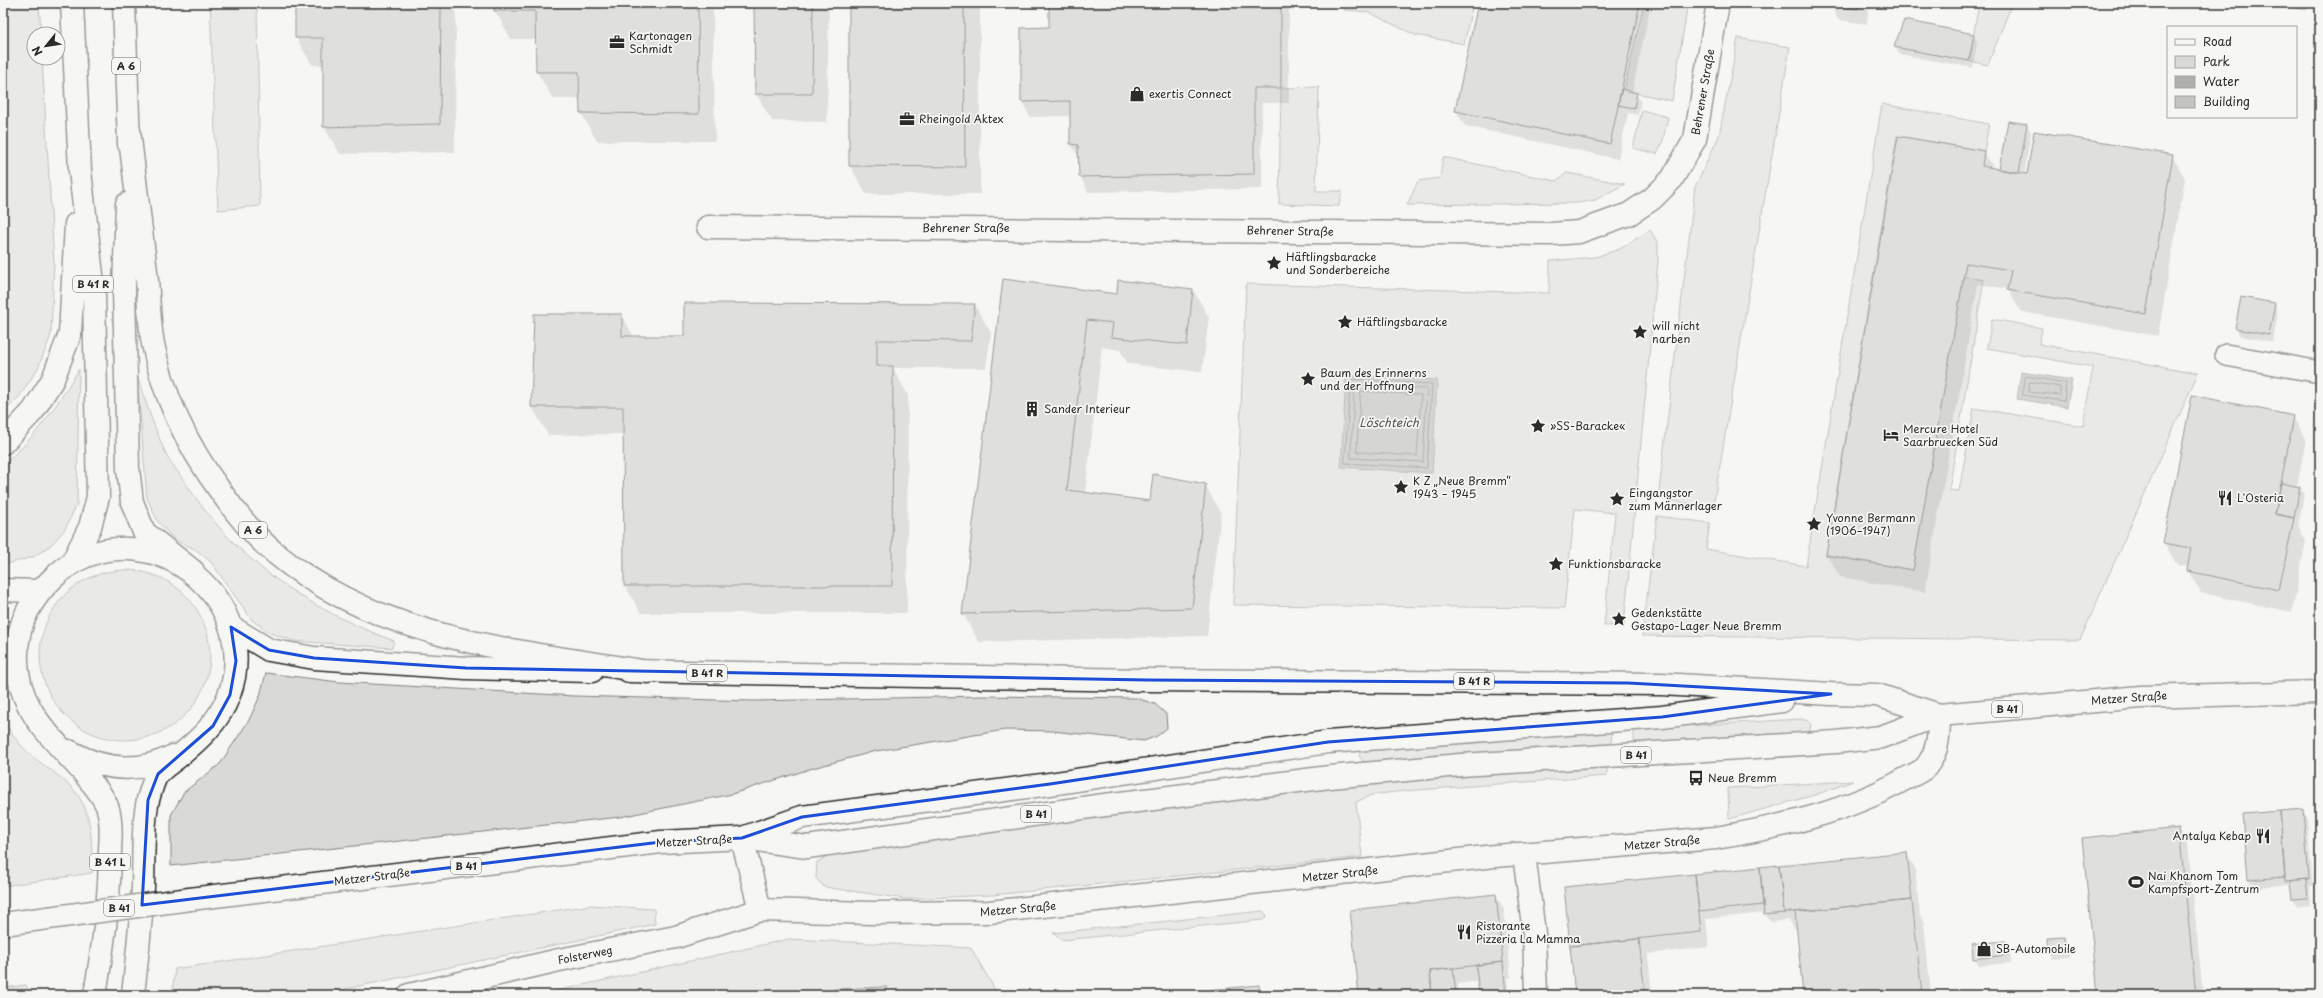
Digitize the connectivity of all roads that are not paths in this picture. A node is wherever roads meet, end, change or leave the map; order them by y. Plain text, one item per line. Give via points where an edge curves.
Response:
1 (72, 3) edge
2 (124, 3) edge
3 (1718, 3) edge
4 (129, 130) junction
5 (80, 171) junction
6 (708, 227) dead end
7 (2226, 355) dead end
8 (2320, 372) edge
9 (3, 443) edge
10 (73, 561) junction
11 (192, 571) junction
12 (3, 590) edge
13 (38, 592) junction
14 (231, 627) junction
15 (9, 653) edge
16 (648, 672) junction
17 (2320, 692) edge
18 (1831, 694) junction
19 (1938, 715) junction
20 (59, 746) junction
21 (188, 749) junction
22 (742, 838) junction
23 (1524, 854) junction
24 (760, 910) junction
25 (3, 924) edge
26 (95, 995) edge
27 (133, 995) edge
28 (409, 995) edge
29 (1536, 995) edge

1 - 5 main road, B 41 R
2 - 4 main road, A 6
3 - 6 main road, Behrener Straße via 1695,139 1683,163 1672,179 1652,199 1629,214 1579,232 1551,234
4 - 11 main road, B 41 R via 124,288 128,468 132,502 144,532
4 - 16 main road, A 6 via 153,344 176,420 199,462 233,508 274,552 320,586 365,609 413,626 475,644
5 - 9 main road via 70,334 53,379 37,405
5 - 10 main road, B 41 R via 94,292 98,497 90,527
7 - 8 lane
10 - 11 main road via 94,553 128,548 162,555
10 - 13 main road
11 - 14 main road via 216,596
12 - 13 main road
13 - 15 main road
14 - 16 main road, B 41 R via 269,650 314,658 466,668
14 - 21 main road via 236,661 230,695 213,726
15 - 20 main road via 21,690 36,721
16 - 18 main road, Metzer Straße / B 41 R via 1635,683
17 - 19 main road, Metzer Straße / B 41 via 2141,697
18 - 19 main road, Metzer Straße / B 41 via 1877,695
18 - 22 main road, Metzer Straße / B 41 via 1662,717 1328,742 1050,784 802,817
19 - 22 main road, Metzer Straße / B 41 via 1882,737 1836,742 1460,765 1330,777 1096,806 807,847
19 - 23 main road, Metzer Straße via 1939,744 1925,768 1885,790 1835,810 1768,828 1716,838
20 - 21 main road via 89,762 124,768 157,764
20 - 26 main road, B 41 L via 92,783 107,806 111,833 105,936
21 - 27 main road, B 41 L via 158,774 148,800 141,931
22 - 24 main road, Metzer Straße
22 - 25 main road, Metzer Straße / B 41, bridge via 661,842
23 - 24 main road, Metzer Straße via 989,912 871,914
23 - 29 main road via 1534,933
24 - 28 main road, Folsterweg via 676,937 559,960

